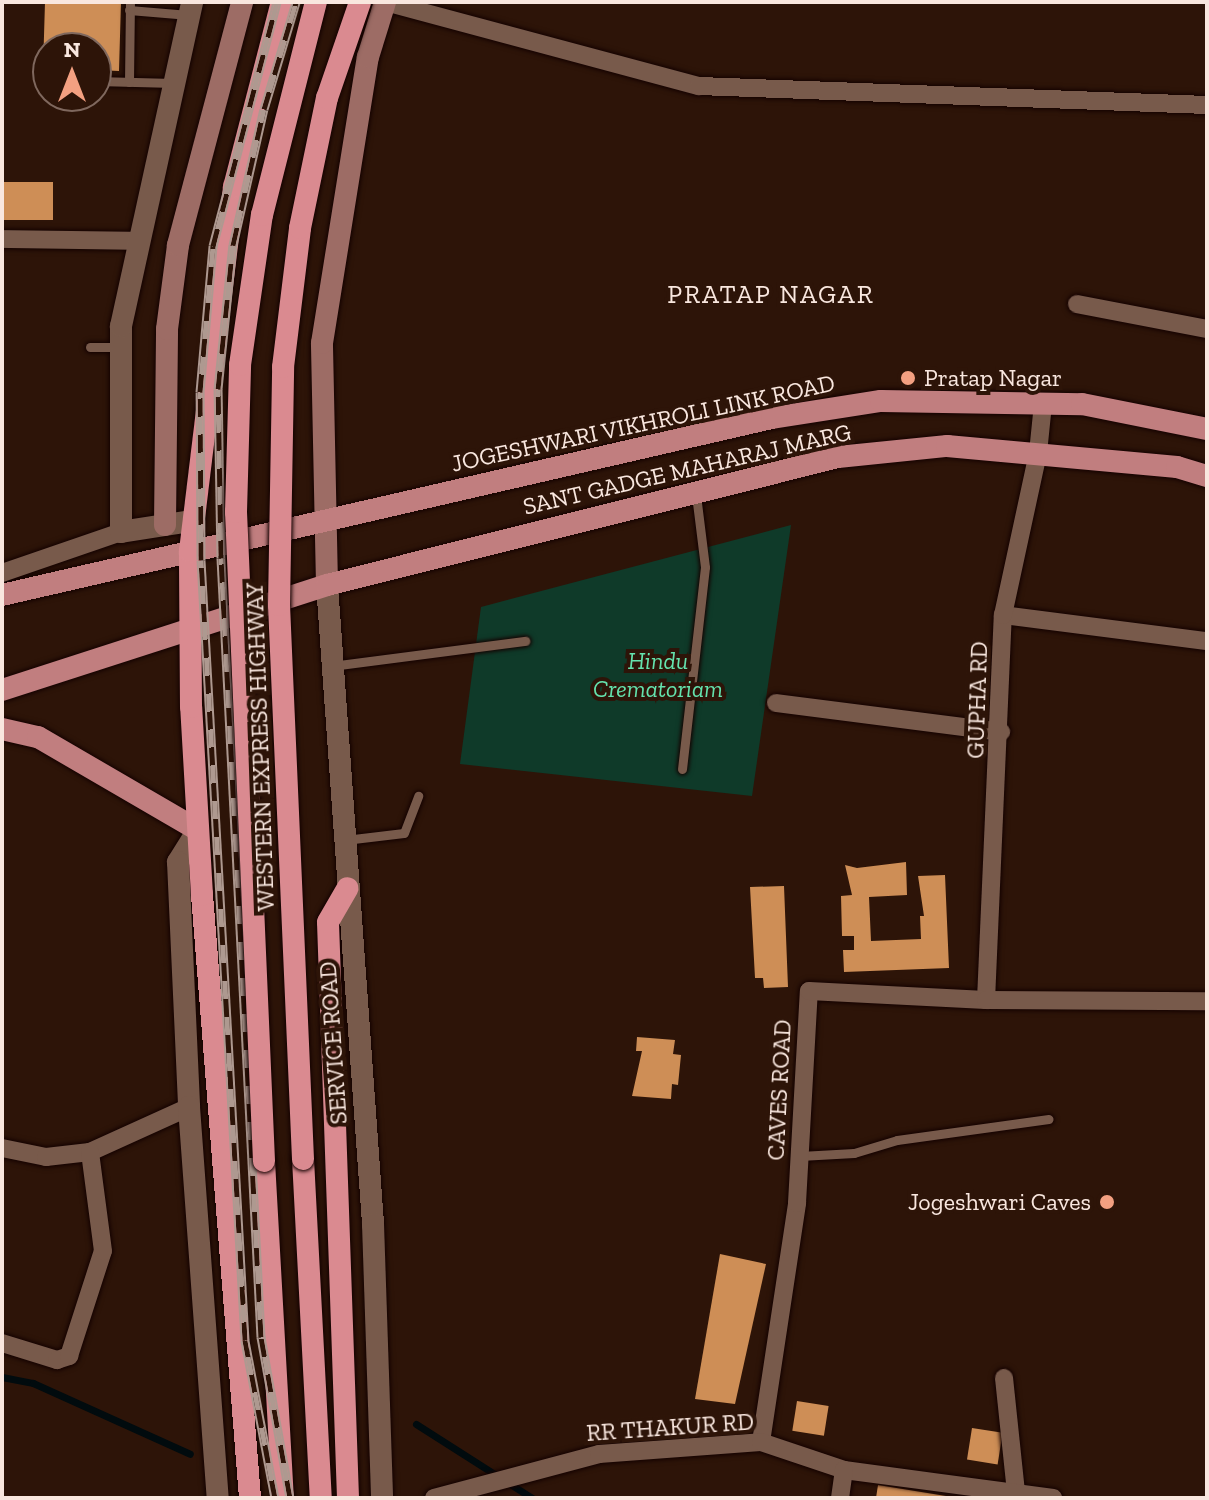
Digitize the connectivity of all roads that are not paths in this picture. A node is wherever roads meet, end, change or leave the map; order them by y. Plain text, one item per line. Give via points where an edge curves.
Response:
1 (242, 2) edge
2 (282, 2) edge
3 (316, 2) edge
4 (360, 2) edge
5 (385, 2) edge
6 (130, 6) edge
7 (190, 8) edge
8 (112, 81) edge
9 (129, 82) junction
10 (174, 83) junction
11 (1207, 105) edge
12 (2, 239) edge
13 (140, 241) junction
14 (1077, 304) dead end
15 (1207, 329) edge
16 (90, 347) dead end
17 (121, 347) junction
18 (1043, 404) junction
19 (1207, 429) edge
20 (1038, 453) junction
21 (1207, 476) edge
22 (695, 491) junction
23 (324, 519) junction
24 (191, 521) junction
25 (165, 525) junction
26 (121, 532) junction
27 (190, 551) junction
28 (2, 573) edge
29 (327, 585) junction
30 (2, 595) edge
31 (1003, 615) junction
32 (190, 630) junction
33 (525, 641) dead end
34 (1207, 641) edge
35 (332, 666) junction
36 (2, 690) edge
37 (776, 703) dead end
38 (2, 729) edge
39 (1001, 732) junction
40 (682, 769) dead end
41 (418, 796) dead end
42 (198, 830) junction
43 (345, 840) junction
44 (348, 888) junction
45 (192, 904) junction
46 (185, 963) junction
47 (207, 963) junction
48 (986, 1000) junction
49 (1207, 1001) edge
50 (189, 1107) junction
51 (1049, 1119) dead end
52 (2, 1148) edge
53 (90, 1152) junction
54 (800, 1156) junction
55 (2, 1343) edge
56 (1004, 1378) dead end
57 (761, 1442) junction
58 (844, 1470) junction
59 (1016, 1493) junction
60 (218, 1498) edge
61 (250, 1498) edge
62 (283, 1498) edge
63 (321, 1498) edge
64 (348, 1498) edge
65 (382, 1498) edge
66 (434, 1498) edge
67 (840, 1498) edge
68 (1053, 1498) edge

1 - 25 main road via 178,245 167,329
2 - 24 highway via 234,187
3 - 62 highway, WESTERN EXPRESS HIGHWAY, bridge via 262,215 240,365 236,512
4 - 63 highway, WESTERN EXPRESS HIGHWAY, bridge via 327,98 300,228 283,367 279,605
5 - 11 street via 699,86
5 - 23 main road via 368,57 322,343
6 - 7 lane
6 - 9 lane
7 - 10 street
8 - 9 lane
9 - 10 lane
10 - 13 street
12 - 13 street
13 - 17 street
14 - 15 street
16 - 17 lane
17 - 26 street
18 - 19 main road, JOGESHWARI VIKHROLI LINK ROAD via 1082,404
18 - 20 street, GUPHA RD
18 - 23 main road, JOGESHWARI VIKHROLI LINK ROAD via 881,401 787,415
20 - 21 main road, SANT GADGE MAHARAJ MARG via 1177,467
20 - 22 main road, SANT GADGE MAHARAJ MARG via 947,446 838,457
20 - 31 street, GUPHA RD
22 - 29 main road, SANT GADGE MAHARAJ MARG
22 - 40 lane via 705,567
23 - 27 main road, JOGESHWARI VIKHROLI LINK ROAD
23 - 29 main road
24 - 25 street
24 - 27 highway
25 - 26 street
26 - 28 street
27 - 30 main road, JOGESHWARI VIKHROLI LINK ROAD
27 - 32 highway
29 - 32 main road, SANT GADGE MAHARAJ MARG
29 - 35 street, SERVICE ROAD
31 - 34 street
31 - 39 street, GUPHA RD
32 - 36 main road, SANT GADGE MAHARAJ MARG
32 - 42 highway
33 - 35 lane
35 - 43 street, SERVICE ROAD
37 - 39 street
38 - 42 main road via 38,737
39 - 48 street, GUPHA RD via 989,859
41 - 43 lane via 404,833
42 - 45 highway
43 - 44 street, SERVICE ROAD
44 - 64 highway via 328,922
44 - 65 street, SERVICE ROAD via 373,1224
45 - 46 street
45 - 47 highway
46 - 47 highway
46 - 50 street
47 - 61 highway
48 - 49 street, CAVES ROAD
48 - 54 street, CAVES ROAD via 809,991
50 - 53 street
50 - 60 street
51 - 54 lane via 897,1140 854,1153
52 - 53 street via 46,1157
53 - 55 street via 103,1251 69,1356 57,1360
54 - 57 street, CAVES ROAD
56 - 59 street
57 - 58 street, RR THAKUR RD
57 - 66 street, RR THAKUR RD via 599,1454
58 - 59 street, RR THAKUR RD
58 - 67 street
59 - 68 street, RR THAKUR RD

